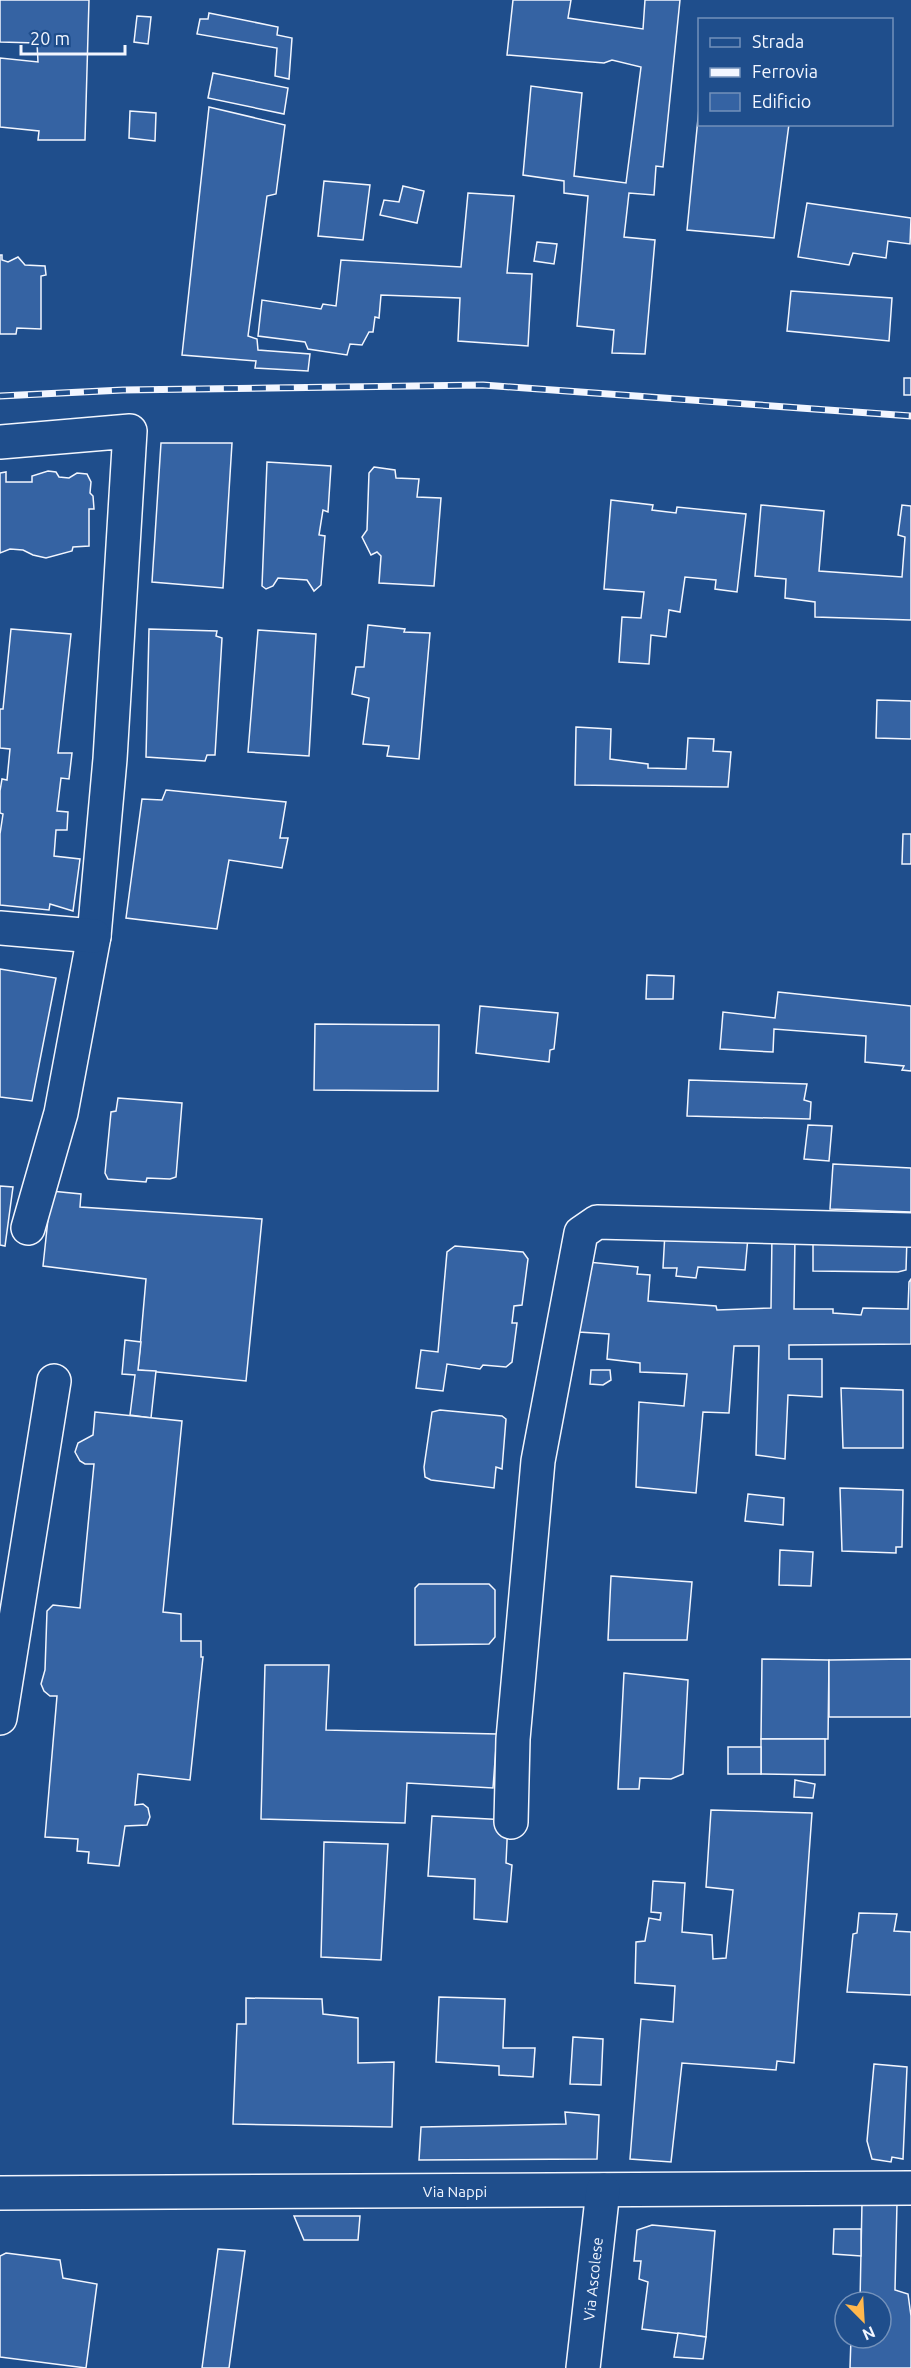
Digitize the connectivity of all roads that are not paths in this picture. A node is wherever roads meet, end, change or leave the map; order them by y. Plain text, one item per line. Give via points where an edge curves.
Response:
1 (0, 442) edge
2 (0, 928) edge
3 (94, 936) junction
4 (28, 1228) dead end
5 (911, 1230) edge
6 (54, 1381) dead end
7 (0, 1718) edge
8 (511, 1822) dead end
9 (911, 2188) edge
10 (603, 2190) junction
11 (0, 2193) edge
12 (584, 2368) edge

1 - 3 street via 130,431 110,759
2 - 3 street
3 - 4 street via 61,1113
5 - 8 street via 597,1222 581,1233 538,1461 513,1739
6 - 7 street
9 - 10 street, Via Nappi
10 - 11 street, Via Nappi
10 - 12 street, Via Ascolese

